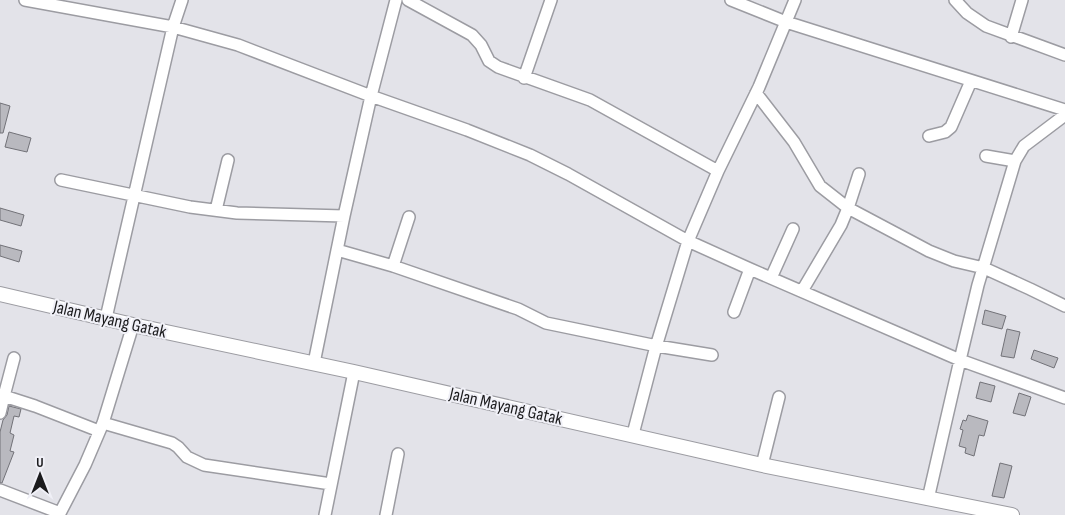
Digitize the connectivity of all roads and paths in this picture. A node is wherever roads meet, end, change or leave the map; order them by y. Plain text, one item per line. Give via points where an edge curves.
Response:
1 (24, 0) edge
2 (182, 0) edge
3 (396, 0) edge
4 (408, 0) edge
5 (551, 0) edge
6 (731, 0) edge
7 (795, 0) edge
8 (955, 0) edge
9 (1022, 0) edge
10 (786, 22) junction
11 (173, 27) junction
12 (1011, 37) junction
13 (1065, 55) edge
14 (524, 78) junction
15 (971, 80) junction
16 (758, 90) junction
17 (371, 96) junction
18 (1065, 110) edge
19 (1065, 115) edge
20 (929, 136) dead end
21 (986, 156) dead end
22 (228, 160) dead end
23 (1016, 161) junction
24 (718, 171) junction
25 (859, 174) dead end
26 (61, 180) dead end
27 (134, 195) junction
28 (848, 208) junction
29 (216, 210) junction
30 (344, 216) junction
31 (408, 217) dead end
32 (793, 229) dead end
33 (688, 241) junction
34 (337, 250) junction
35 (392, 266) junction
36 (984, 268) junction
37 (750, 270) junction
38 (771, 278) junction
39 (802, 291) junction
40 (0, 294) edge
41 (1065, 306) edge
42 (734, 312) dead end
43 (106, 318) junction
44 (133, 324) junction
45 (657, 346) junction
46 (712, 355) dead end
47 (14, 358) dead end
48 (960, 360) junction
49 (314, 363) junction
50 (354, 372) junction
51 (4, 396) junction
52 (779, 397) dead end
53 (1065, 398) edge
54 (0, 413) edge
55 (101, 427) junction
56 (633, 434) junction
57 (398, 454) dead end
58 (762, 464) junction
59 (331, 484) junction
60 (0, 490) edge
61 (928, 499) junction
62 (59, 514) edge
63 (325, 515) edge
64 (386, 515) edge
65 (1012, 515) edge

1 - 11 street
2 - 11 street
3 - 17 street
4 - 14 street via 472,35 489,61
5 - 14 street
6 - 10 street
7 - 10 street
8 - 12 street via 972,18
9 - 12 street
10 - 15 street
10 - 16 street
11 - 17 street via 238,45
11 - 27 street
12 - 13 street
14 - 24 street via 590,100
15 - 18 street
15 - 20 street via 951,127
16 - 24 street
16 - 28 street via 820,186
17 - 30 street
17 - 33 street via 530,156
19 - 23 street via 1024,146
21 - 23 street
22 - 29 street
23 - 36 street
24 - 33 street
25 - 28 street
26 - 27 street
27 - 29 street
27 - 43 street
28 - 36 street via 929,251
28 - 39 street
29 - 30 street
30 - 34 street
31 - 35 street
32 - 38 street
33 - 37 street
33 - 45 street
34 - 35 street
34 - 49 street
35 - 45 street via 518,308 546,323
36 - 41 street
36 - 48 street
37 - 38 street
37 - 42 street
38 - 39 street
39 - 48 street
40 - 43 street, Jalan Mayang Gatak
43 - 44 street, Jalan Mayang Gatak
44 - 49 street, Jalan Mayang Gatak
44 - 55 street
45 - 46 street
45 - 56 street
47 - 51 street
48 - 53 street
48 - 61 street
49 - 50 street, Jalan Mayang Gatak
50 - 56 street, Jalan Mayang Gatak
50 - 59 street
51 - 54 street
51 - 55 street
52 - 58 street
55 - 59 street via 172,443 187,458 204,465
55 - 62 street
56 - 58 street, Jalan Mayang Gatak
57 - 64 street
58 - 61 street, Jalan Mayang Gatak
59 - 63 street
60 - 62 street
61 - 65 street, Jalan Mayang Gatak

